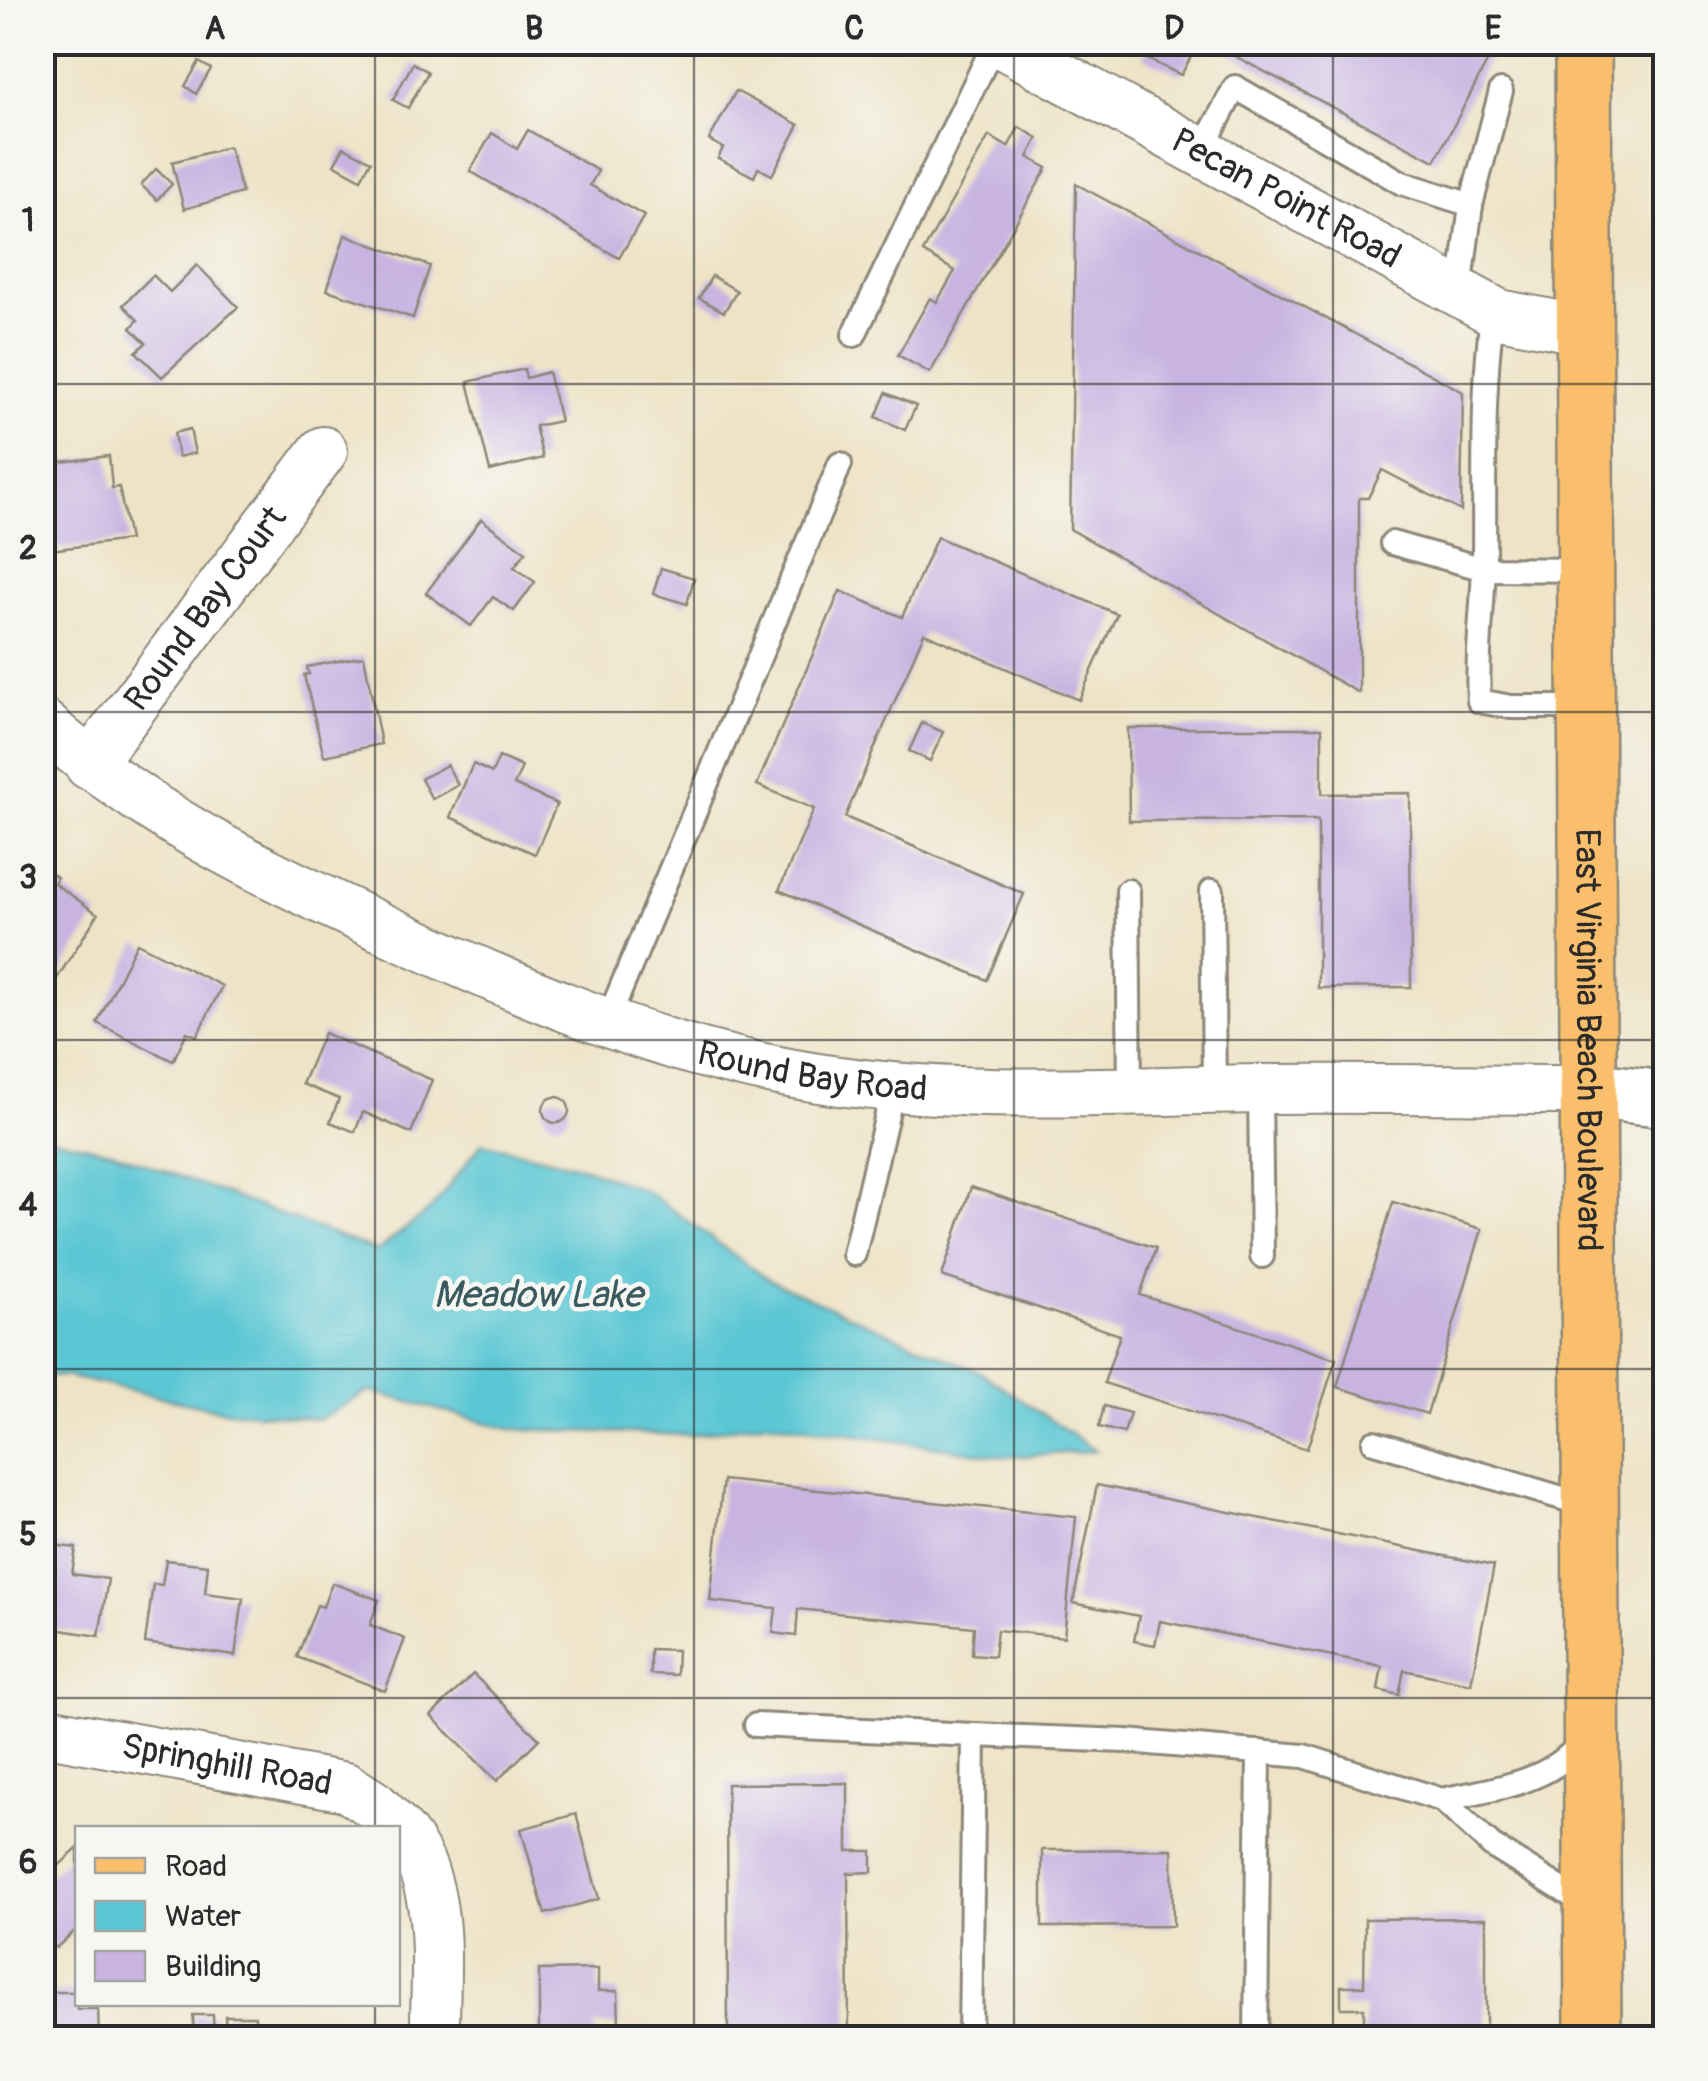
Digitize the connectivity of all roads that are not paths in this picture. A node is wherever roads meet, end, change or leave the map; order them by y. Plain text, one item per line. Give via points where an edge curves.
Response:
1 (997, 42) edge
2 (1583, 42) edge
3 (1501, 91) dead end
4 (1201, 152) junction
5 (1471, 205) junction
6 (1477, 301) junction
7 (1584, 330) junction
8 (854, 336) dead end
9 (324, 452) dead end
10 (840, 464) dead end
11 (1392, 543) dead end
12 (1484, 569) junction
13 (1586, 570) junction
14 (1586, 707) junction
15 (42, 722) edge
16 (89, 765) junction
17 (1212, 890) dead end
18 (1128, 891) dead end
19 (607, 1022) junction
20 (894, 1085) junction
21 (1237, 1090) junction
22 (1588, 1090) junction
23 (1130, 1092) junction
24 (1666, 1099) edge
25 (854, 1254) dead end
26 (1262, 1256) dead end
27 (1374, 1442) dead end
28 (1589, 1506) junction
29 (756, 1725) dead end
30 (1591, 1729) junction
31 (42, 1731) edge
32 (974, 1735) junction
33 (1259, 1752) junction
34 (1442, 1800) junction
35 (394, 1826) edge
36 (400, 1834) edge
37 (1594, 1908) junction
38 (435, 2038) edge
39 (970, 2038) edge
40 (1256, 2038) edge
41 (1593, 2038) edge

1 - 4 street, Pecan Point Road
1 - 8 lane
2 - 7 main road, East Virginia Beach Boulevard
3 - 5 lane
4 - 5 lane via 1235,87 1402,183
4 - 6 street, Pecan Point Road
5 - 6 lane
6 - 7 street, Pecan Point Road via 1524,321
6 - 12 lane via 1485,368
7 - 13 main road, East Virginia Beach Boulevard
9 - 16 street, Round Bay Court
10 - 19 lane
11 - 12 lane
12 - 13 lane
12 - 14 lane via 1476,647 1480,701
13 - 14 main road, East Virginia Beach Boulevard
14 - 22 main road, East Virginia Beach Boulevard
15 - 16 street, Round Bay Road
16 - 19 street, Round Bay Road via 172,824 257,870
17 - 21 lane
18 - 23 lane
19 - 20 street, Round Bay Road via 772,1070
20 - 23 street, Round Bay Road
20 - 25 lane
21 - 22 street, Round Bay Road
21 - 23 street, Round Bay Road
21 - 26 lane
22 - 24 street, Round Bay Road
22 - 28 main road, East Virginia Beach Boulevard
27 - 28 lane
28 - 30 main road, East Virginia Beach Boulevard
29 - 32 lane
30 - 34 lane via 1575,1751 1539,1778
30 - 37 main road, East Virginia Beach Boulevard
31 - 35 street, Springhill Road via 346,1787
32 - 33 lane
32 - 39 lane
33 - 34 lane via 1304,1756
33 - 40 lane
34 - 37 lane via 1492,1846
36 - 38 street, Springhill Road via 423,1870 433,1910
37 - 41 main road, East Virginia Beach Boulevard

